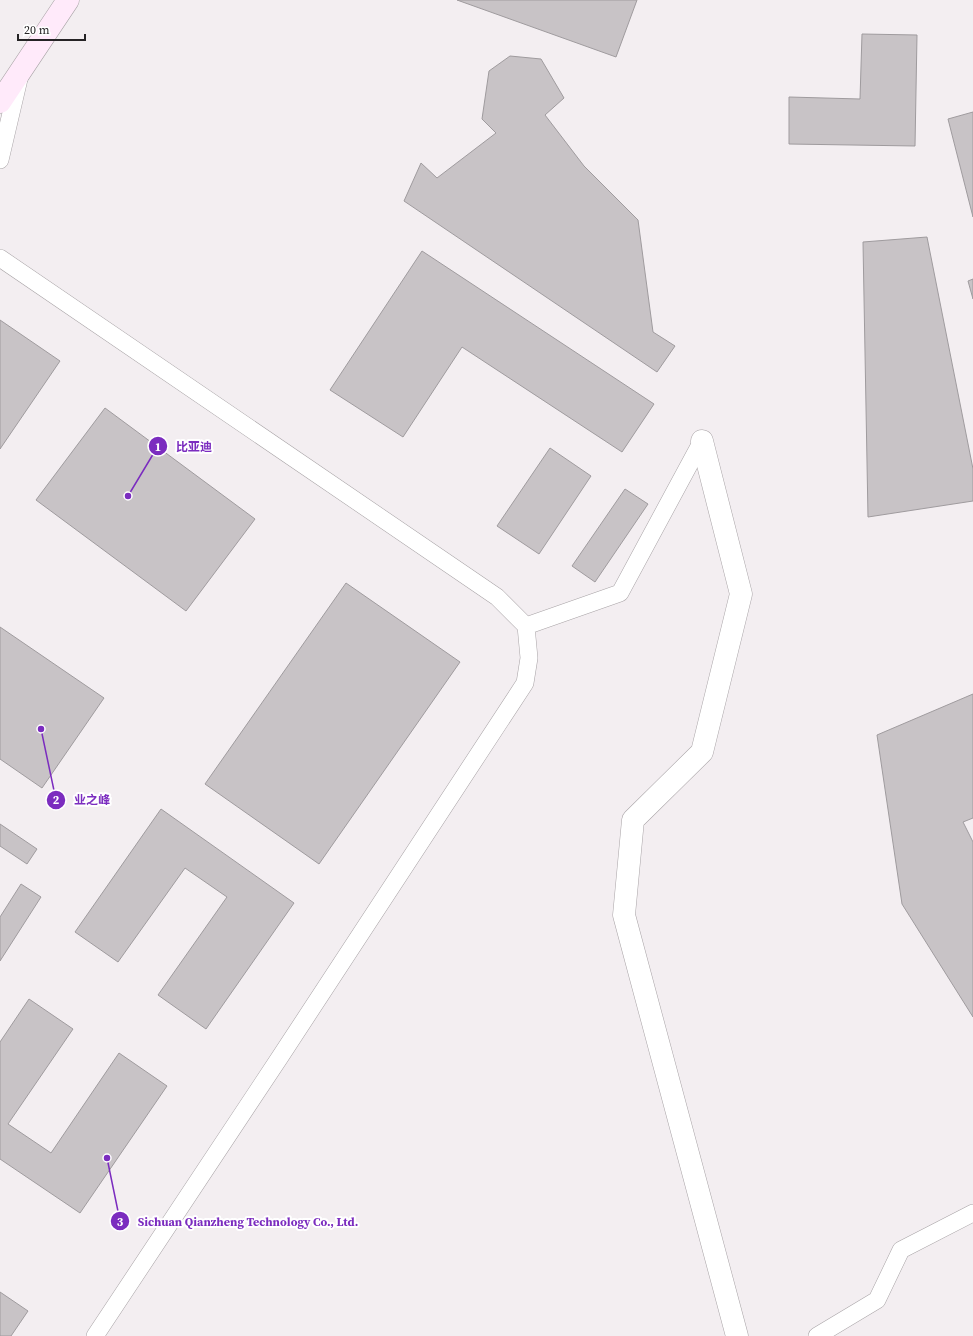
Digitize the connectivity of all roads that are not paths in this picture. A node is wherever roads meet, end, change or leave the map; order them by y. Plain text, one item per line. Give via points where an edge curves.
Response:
1 (68, 0) edge
2 (21, 71) junction
3 (0, 102) edge
4 (0, 160) edge
5 (0, 258) edge
6 (702, 440) joint
7 (526, 626) junction
8 (973, 1213) edge
9 (95, 1336) edge
10 (737, 1336) edge
11 (817, 1336) edge

1 - 2 main road
2 - 3 main road
2 - 4 street
5 - 7 street via 497,597
6 - 7 street via 620,593
6 - 10 street via 740,594 702,752 632,820 624,915
7 - 9 street via 529,658 525,683
8 - 11 street via 901,1250 877,1300

